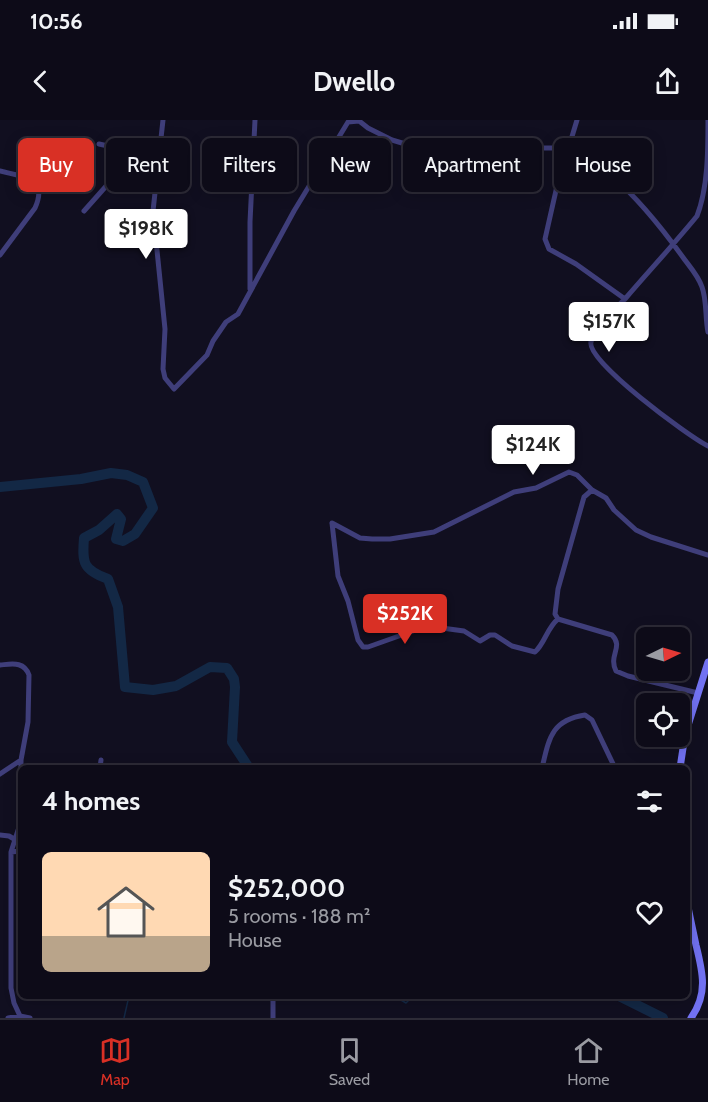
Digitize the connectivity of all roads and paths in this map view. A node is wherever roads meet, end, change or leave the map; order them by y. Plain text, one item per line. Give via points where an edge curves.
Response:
1 (163, 120) edge
2 (255, 120) edge
3 (358, 120) edge
4 (577, 120) edge
5 (708, 120) edge
6 (349, 121) edge
7 (160, 138) edge
8 (571, 138) edge
9 (99, 144) dead end
10 (106, 146) edge
11 (554, 149) edge
12 (0, 171) edge
13 (18, 177) edge
14 (106, 186) edge
15 (38, 192) edge
16 (155, 192) edge
17 (556, 192) edge
18 (630, 192) edge
19 (84, 211) dead end
20 (674, 244) junction
21 (0, 255) edge
22 (249, 290) junction
23 (625, 299) junction
24 (708, 332) edge
25 (708, 446) edge
26 (592, 490) junction
27 (708, 555) edge
28 (558, 619) junction
29 (708, 662) edge
30 (0, 665) edge
31 (698, 693) junction
32 (21, 760) junction
33 (101, 760) dead end
34 (21, 765) edge
35 (100, 765) edge
36 (543, 765) edge
37 (614, 765) edge
38 (680, 765) edge
39 (0, 774) edge
40 (18, 829) edge
41 (0, 835) edge
42 (14, 839) junction
43 (18, 851) edge
44 (11, 852) junction
45 (690, 915) edge
46 (273, 999) edge
47 (20, 1016) junction
48 (8, 1018) edge
49 (30, 1018) edge
50 (273, 1018) edge
51 (692, 1018) edge

1 - 7 street
2 - 22 street
3 - 6 street
3 - 11 street via 412,146
4 - 8 street
5 - 20 street via 702,207
6 - 22 street
9 - 10 street
12 - 13 street
14 - 19 street
15 - 21 street via 35,208
16 - 22 street via 165,329 163,369 174,389 207,355 226,322 238,314
17 - 23 street via 546,239 549,249
18 - 20 street
20 - 23 street
20 - 24 street via 702,287
23 - 25 street via 594,335 590,343 592,352 657,411
26 - 27 street via 606,498 636,530
26 - 28 street via 584,497 558,589
26 - 28 street via 577,475 565,472 536,488 514,492 434,532 390,539 360,538 332,523 338,576 363,646 427,626 464,631 480,641 495,635 512,646 535,652
28 - 31 street via 612,635 618,644 612,659 616,671
29 - 31 main road
30 - 32 street via 21,665 29,675 28,722
31 - 38 main road
32 - 34 street
32 - 39 street
33 - 35 street
36 - 37 street via 554,730 585,715 592,720
40 - 42 street
41 - 42 street
42 - 44 street
43 - 44 street
44 - 47 street via 11,988
45 - 51 main road via 705,973 702,1002
46 - 50 street
47 - 48 street
47 - 49 street

